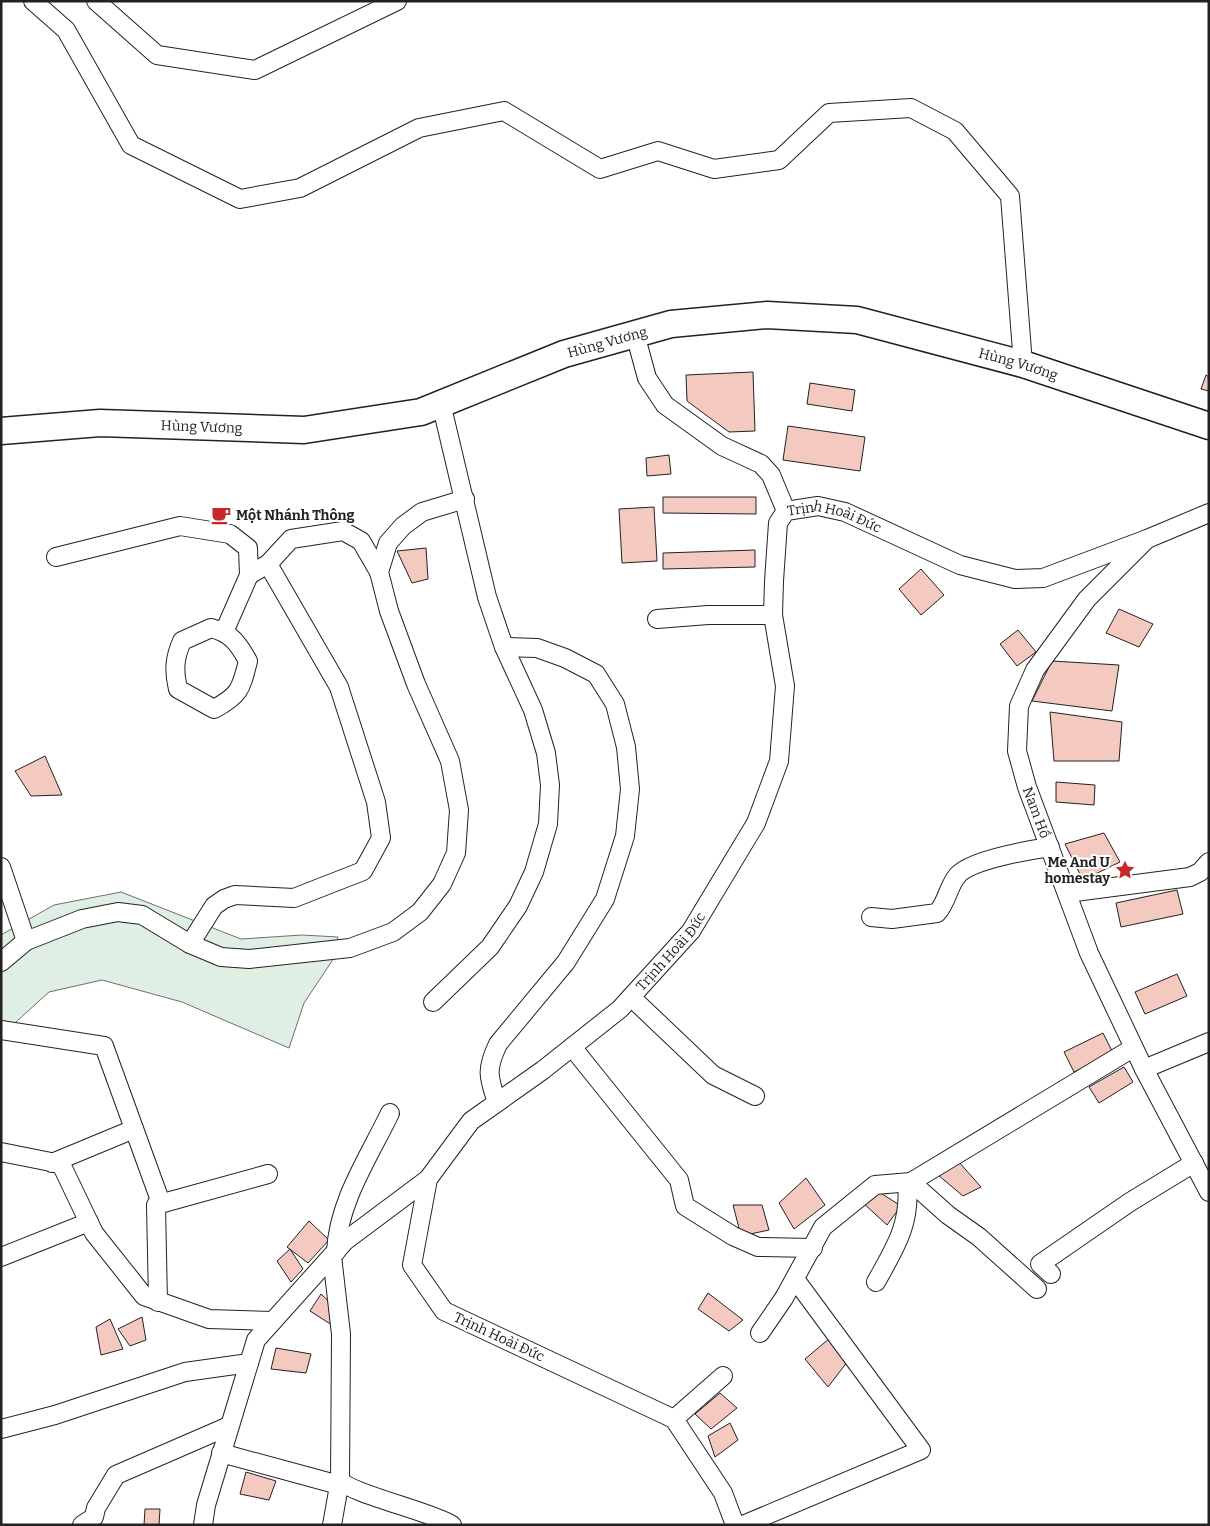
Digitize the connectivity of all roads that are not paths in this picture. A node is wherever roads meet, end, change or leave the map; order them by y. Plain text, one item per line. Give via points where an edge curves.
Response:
1 (33, 1) edge
2 (96, 1) edge
3 (397, 1) edge
4 (634, 334) junction
5 (1023, 364) junction
6 (441, 403) junction
7 (1209, 426) edge
8 (1, 431) edge
9 (465, 500) junction
10 (786, 511) junction
11 (1209, 513) edge
12 (1147, 539) junction
13 (56, 557) dead end
14 (268, 564) junction
15 (379, 572) junction
16 (249, 575) junction
17 (773, 615) junction
18 (657, 619) dead end
19 (224, 632) junction
20 (504, 647) junction
21 (1050, 847) junction
22 (1209, 862) edge
23 (1, 868) edge
24 (1067, 893) junction
25 (871, 917) dead end
26 (26, 941) junction
27 (190, 944) junction
28 (1, 962) edge
29 (631, 997) junction
30 (433, 1002) dead end
31 (1, 1030) edge
32 (1209, 1042) edge
33 (572, 1047) junction
34 (1133, 1048) junction
35 (1144, 1069) junction
36 (755, 1096) dead end
37 (497, 1102) junction
38 (390, 1113) dead end
39 (134, 1129) junction
40 (1, 1152) edge
41 (1198, 1158) edge
42 (52, 1163) junction
43 (268, 1174) dead end
44 (428, 1178) junction
45 (909, 1182) junction
46 (1209, 1192) edge
47 (161, 1203) junction
48 (89, 1222) junction
49 (813, 1248) junction
50 (334, 1254) junction
51 (1, 1256) edge
52 (1051, 1274) dead end
53 (795, 1279) junction
54 (876, 1282) dead end
55 (1037, 1289) dead end
56 (158, 1302) junction
57 (273, 1321) junction
58 (760, 1333) dead end
59 (249, 1363) junction
60 (723, 1376) dead end
61 (674, 1419) junction
62 (229, 1426) junction
63 (1, 1429) edge
64 (221, 1453) junction
65 (339, 1483) junction
66 (82, 1525) edge
67 (203, 1525) edge
68 (332, 1525) edge
69 (452, 1525) edge
70 (735, 1525) edge
71 (743, 1525) edge

1 - 5 street via 66,30 131,145 240,199 300,188 420,128 504,111 600,169 658,150 714,169 779,160 829,113 911,108 955,131 1010,196
2 - 3 street via 157,55 255,70
4 - 5 highway, Hùng Vương via 671,324 767,315 857,320
4 - 6 highway, Hùng Vương via 564,354
4 - 10 street via 647,378 665,405 722,446 761,464 771,475
5 - 7 highway, Hùng Vương
6 - 8 highway, Hùng Vương via 421,412 304,430 100,423
6 - 9 street
9 - 15 street via 422,512 403,526 388,544
9 - 20 street via 487,597
10 - 12 street, Trịnh Hoài Đức via 818,506 845,512 960,565 1015,580 1042,578
10 - 17 street, Trịnh Hoài Đức via 778,523
11 - 12 street, Nam Hồ
12 - 21 street, Nam Hồ via 1087,599 1035,670 1019,706 1018,751 1027,787
13 - 16 street via 180,526 230,534 248,548
14 - 15 street via 291,539 343,531 360,541
14 - 16 street
14 - 27 street via 339,687 376,802 381,838 363,871 302,895 294,898 235,895 224,899 214,906
15 - 27 street via 389,611 416,684 450,761 459,810 456,853 442,884 420,912 393,932 350,948 249,959 221,957
16 - 19 street
17 - 18 street
17 - 29 street, Trịnh Hoài Đức via 786,686 779,761 756,823 690,931
19 - 19 street via 238,642 248,661 235,698 214,709 178,689 174,671 176,654 182,641 211,628
20 - 30 street via 533,710 546,753 550,785 548,824 534,872 518,906 490,947
20 - 37 street via 537,648 596,674 615,704 626,747 630,789 625,836 605,899 566,962 498,1044 491,1058 488,1076
21 - 24 street, Nam Hồ
21 - 25 street via 1021,851 971,866 958,874 944,906 937,913 892,919
22 - 24 street via 1190,877
23 - 26 street
24 - 34 street, Nam Hồ via 1089,953
26 - 27 street via 82,918 118,912 142,915
26 - 28 street
29 - 33 street, Trịnh Hoài Đức
29 - 36 street via 713,1075
31 - 39 street via 104,1046
32 - 35 street
33 - 37 street, Trịnh Hoài Đức
33 - 49 street via 679,1180 685,1206 732,1236 758,1247
34 - 35 street, Nam Hồ
34 - 45 street
35 - 41 street, Nam Hồ
37 - 44 street, Trịnh Hoài Đức via 471,1121
38 - 50 street via 346,1205 337,1230
39 - 42 street
39 - 47 street
40 - 42 street
41 - 46 street, Nam Hồ
41 - 52 street via 1040,1264
42 - 48 street via 61,1164
43 - 47 street
44 - 50 street via 345,1241
44 - 61 street, Trịnh Hoài Đức via 412,1265 444,1311
45 - 49 street via 875,1185 823,1227
45 - 54 street via 903,1231
45 - 55 street via 979,1237
47 - 56 street via 156,1205
48 - 51 street
48 - 56 street via 144,1296
49 - 53 street
50 - 57 street
50 - 65 street via 341,1334
53 - 58 street
53 - 71 street via 922,1450
56 - 57 street via 209,1319
57 - 59 street via 256,1340
59 - 62 street
59 - 63 street via 185,1372 56,1415
60 - 61 street
61 - 70 street via 723,1493
62 - 64 street
62 - 66 street via 116,1475 94,1517
64 - 65 street
64 - 67 street
65 - 68 street
65 - 69 street

